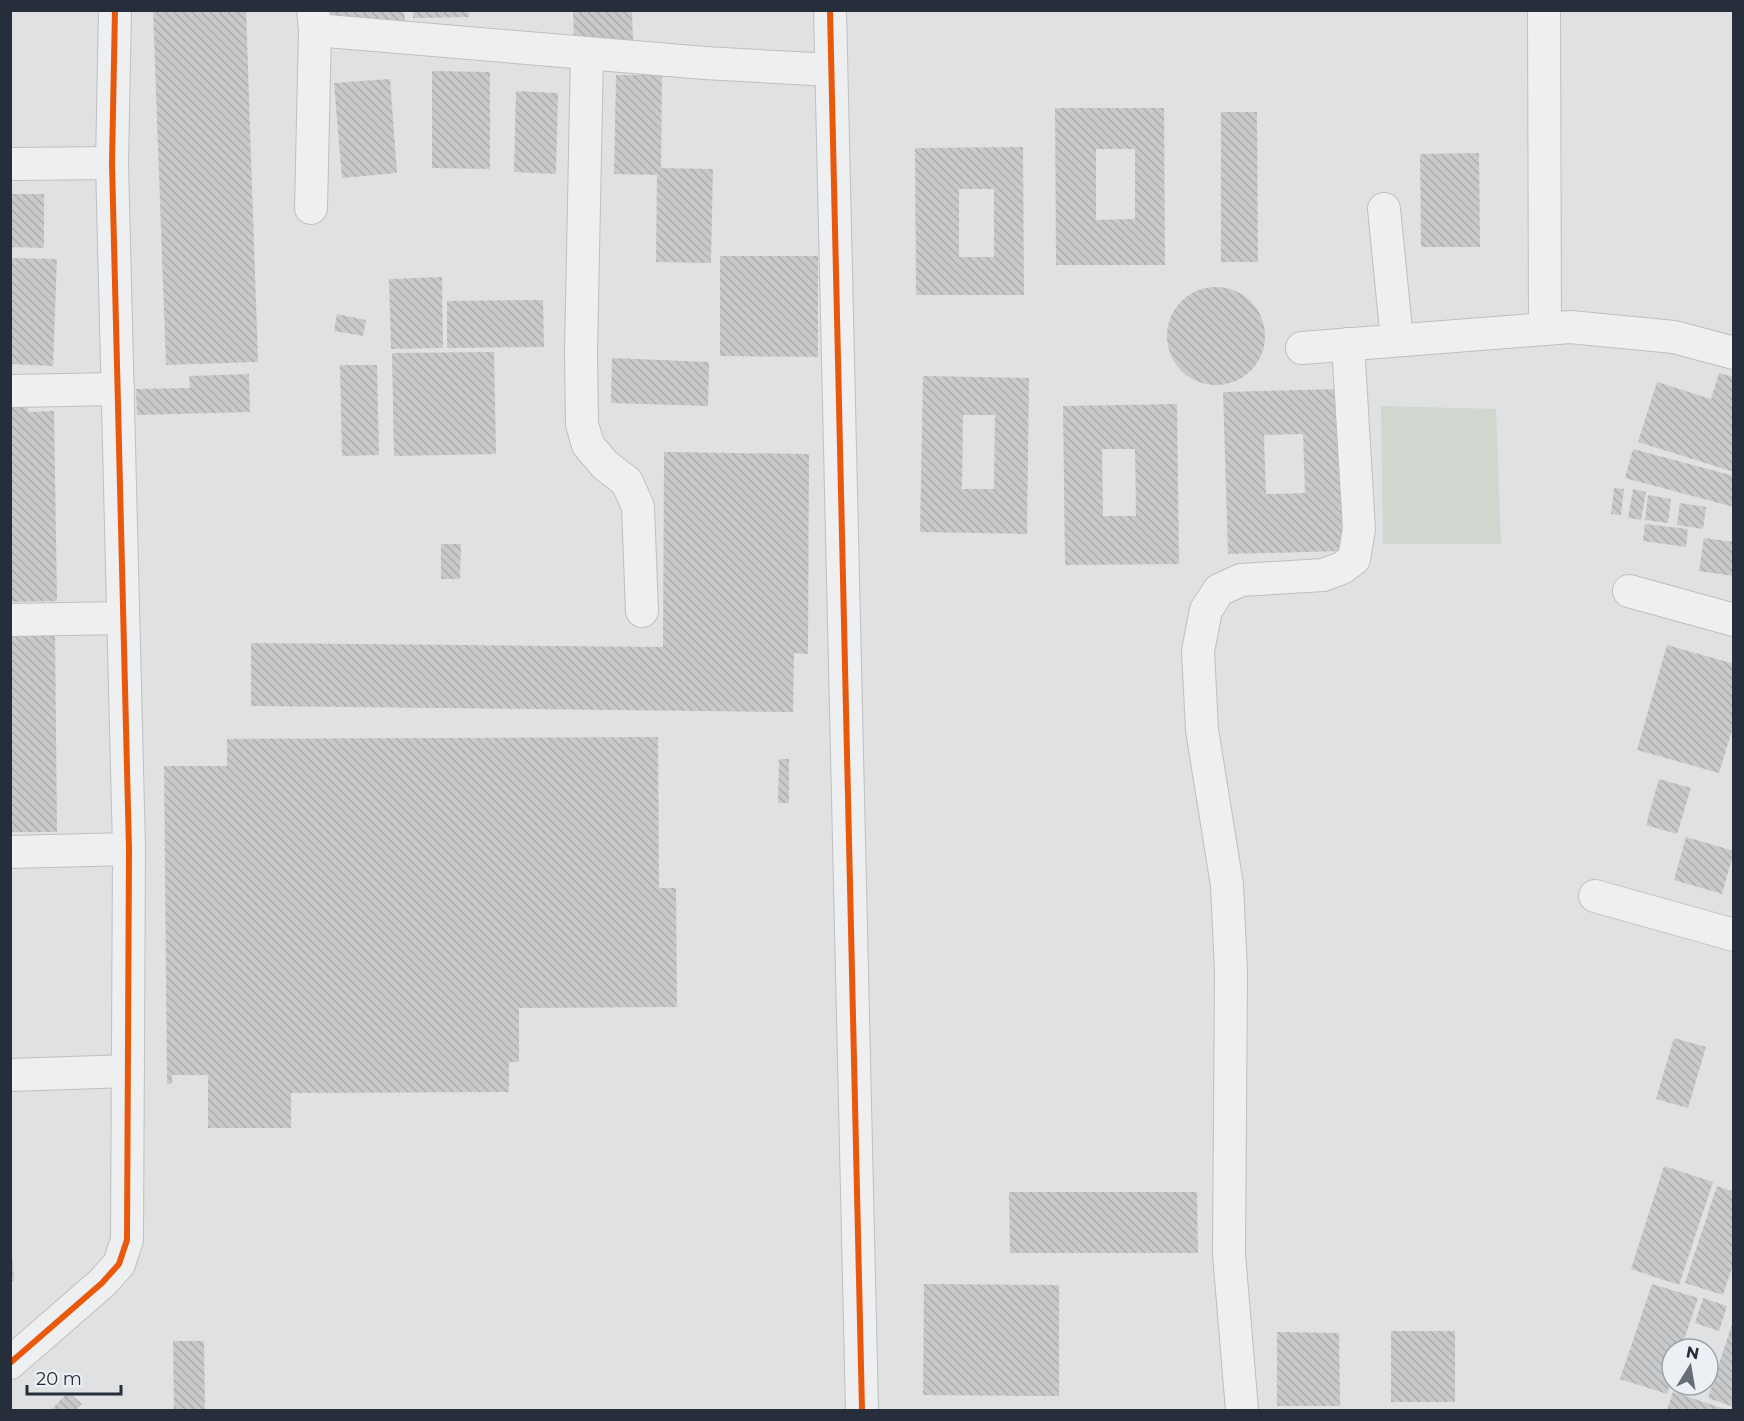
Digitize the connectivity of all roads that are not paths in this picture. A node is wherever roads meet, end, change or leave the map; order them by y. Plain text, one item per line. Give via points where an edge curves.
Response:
1 (115, 10) edge
2 (830, 10) edge
3 (1544, 10) edge
4 (314, 20) edge
5 (587, 53) junction
6 (831, 70) junction
7 (10, 164) edge
8 (112, 164) junction
9 (311, 208) dead end
10 (1384, 209) dead end
11 (1558, 328) junction
12 (1397, 340) junction
13 (1348, 344) junction
14 (1302, 348) dead end
15 (1734, 353) edge
16 (118, 389) junction
17 (10, 391) edge
18 (1629, 591) dead end
19 (642, 611) dead end
20 (123, 618) junction
21 (10, 620) edge
22 (1734, 620) edge
23 (129, 849) junction
24 (10, 852) edge
25 (1595, 896) dead end
26 (1734, 935) edge
27 (128, 1071) junction
28 (10, 1075) edge
29 (11, 1362) edge
30 (862, 1410) edge
31 (1242, 1410) edge

1 - 8 street
2 - 6 street
3 - 11 street
4 - 5 street
4 - 9 street
5 - 6 street
5 - 19 street via 582,424 588,445 627,482 638,507
6 - 30 street
7 - 8 street
8 - 16 street
10 - 12 street
11 - 12 street
11 - 15 street via 1674,337
12 - 13 street
13 - 14 street
13 - 31 street via 1359,529 1354,559 1323,575 1241,580 1219,590 1206,610 1198,651 1202,730 1227,885 1231,972 1228,1254
16 - 17 street
16 - 20 street
18 - 22 street
20 - 21 street
20 - 23 street
23 - 24 street
23 - 27 street
25 - 26 street
27 - 28 street
27 - 29 street via 127,1240 119,1264

